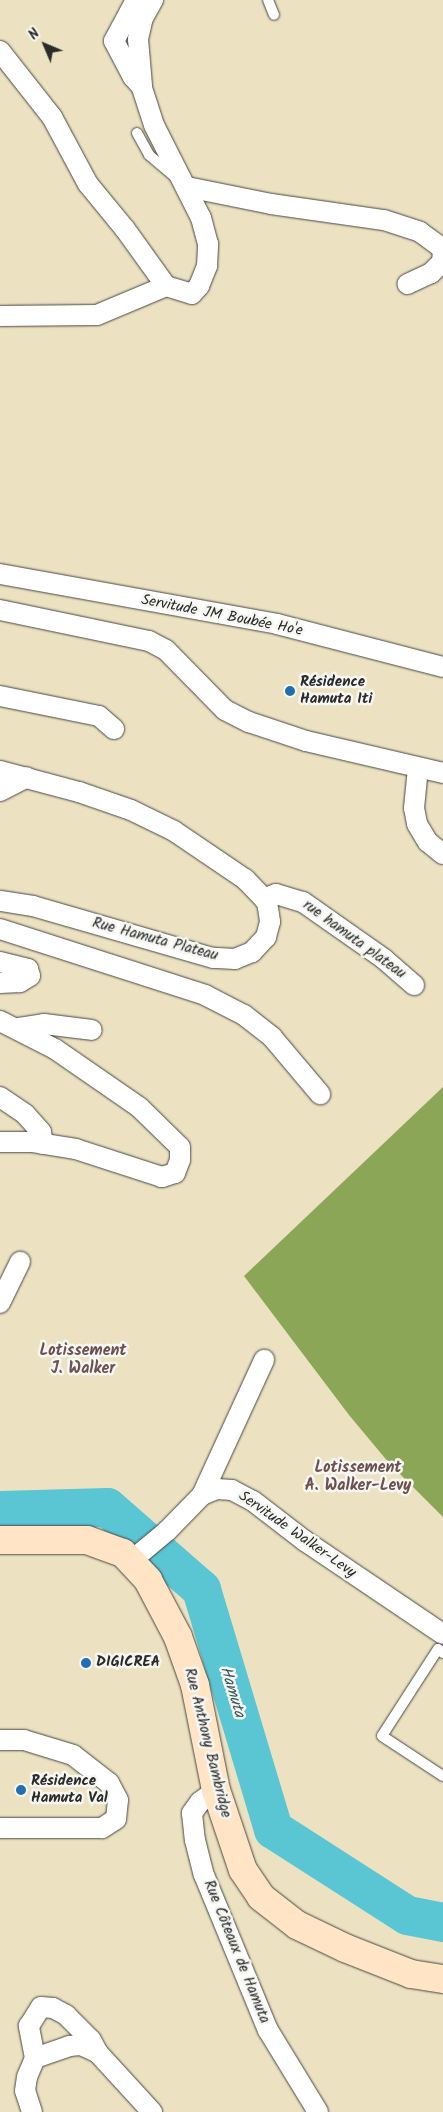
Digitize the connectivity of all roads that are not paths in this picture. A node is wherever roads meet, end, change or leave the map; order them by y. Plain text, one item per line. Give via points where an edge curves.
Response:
1 (136, 0) edge
2 (152, 0) edge
3 (268, 0) edge
4 (274, 15) dead end
5 (0, 51) edge
6 (142, 87) junction
7 (137, 134) dead end
8 (186, 187) junction
9 (407, 284) dead end
10 (166, 286) junction
11 (0, 316) edge
12 (0, 574) edge
13 (0, 610) edge
14 (443, 667) edge
15 (0, 696) edge
16 (114, 729) dead end
17 (418, 768) junction
18 (0, 771) edge
19 (443, 773) edge
20 (27, 777) junction
21 (0, 791) edge
22 (443, 854) edge
23 (264, 899) junction
24 (0, 902) edge
25 (0, 929) edge
26 (0, 962) edge
27 (0, 984) edge
28 (414, 985) dead end
29 (0, 1021) edge
30 (19, 1028) junction
31 (92, 1030) dead end
32 (320, 1094) dead end
33 (0, 1097) edge
34 (0, 1142) edge
35 (43, 1144) junction
36 (20, 1262) dead end
37 (0, 1303) edge
38 (264, 1360) dead end
39 (202, 1496) junction
40 (0, 1540) edge
41 (137, 1556) junction
42 (443, 1634) edge
43 (443, 1653) edge
44 (0, 1740) edge
45 (443, 1776) edge
46 (216, 1790) junction
47 (0, 1828) edge
48 (443, 1979) edge
49 (98, 2053) junction
50 (35, 2058) junction
51 (32, 2112) edge
52 (152, 2112) edge
53 (318, 2112) edge

1 - 6 street via 114,41
2 - 6 street via 138,38
3 - 4 lane
5 - 10 street via 52,117 88,184
6 - 8 street via 154,125
7 - 8 lane via 149,155
8 - 9 street via 271,204 384,220 420,232 443,249 442,262 431,273
8 - 10 street via 201,218 208,244 207,266 192,294
10 - 11 street via 98,315
12 - 14 street, Servitude JM Boubée Ho'e via 276,624
13 - 17 street via 149,641 166,650 225,710 248,722 306,741
15 - 16 street via 99,716
17 - 19 street
17 - 22 street via 414,808 417,824 428,842
18 - 20 street
20 - 21 street
20 - 23 street via 131,810 174,831 245,879
23 - 24 street, Rue Hamuta Plateau via 270,922 266,937 252,952 235,959 213,958 33,906
23 - 28 street, rue hamuta plateau via 276,894 303,902 384,958
25 - 32 street via 205,995 244,1015 272,1037
26 - 27 street via 28,969 30,976 20,982
29 - 30 street
30 - 31 street via 44,1024
30 - 35 street via 99,1077 140,1107 180,1147 180,1160 175,1173 162,1177 76,1149
33 - 35 street via 25,1114 40,1132
34 - 35 street
36 - 37 street
38 - 39 street
39 - 41 street, Servitude Walker-Levy
39 - 42 street, Servitude Walker-Levy via 217,1488 232,1490 253,1501 305,1541
40 - 41 main road, Rue Anthony Bambridge via 87,1540
41 - 46 main road, Rue Anthony Bambridge via 178,1637 195,1684
43 - 45 lane via 438,1650 382,1736
44 - 47 street via 24,1740 73,1755 109,1784 118,1800 116,1819 102,1828
46 - 48 main road, Rue Anthony Bambridge via 243,1870 261,1897 296,1925 345,1948 411,1974
46 - 53 street, Rue Côteaux de Hamuta via 192,1813 204,1875 268,2030
49 - 50 street via 81,2045
49 - 50 street via 91,2040 66,2015 53,2008 41,2007 29,2026
49 - 52 street
50 - 51 street via 26,2077 25,2092

